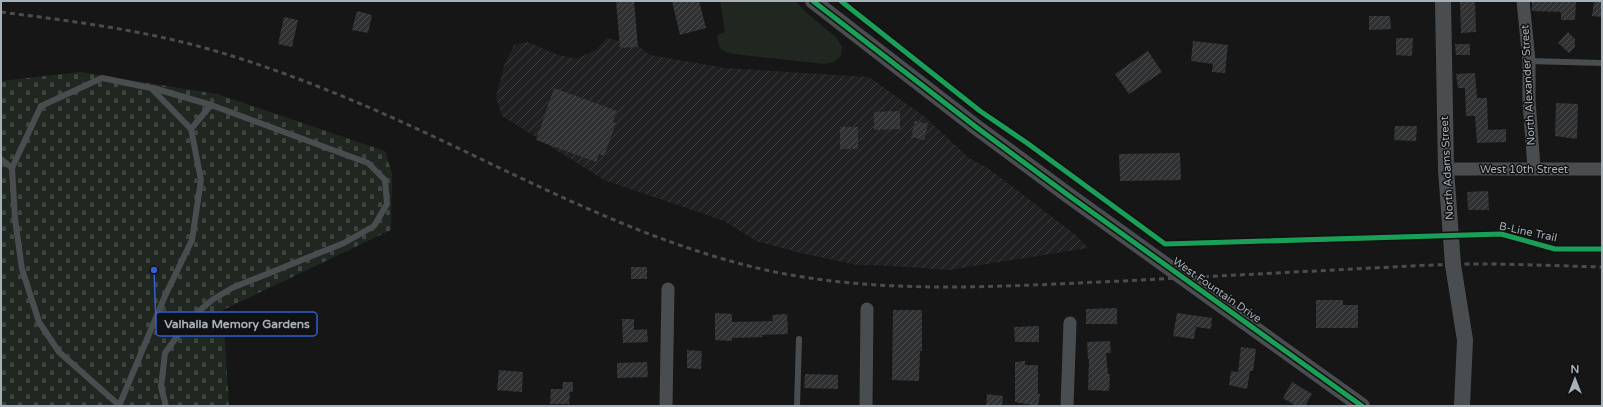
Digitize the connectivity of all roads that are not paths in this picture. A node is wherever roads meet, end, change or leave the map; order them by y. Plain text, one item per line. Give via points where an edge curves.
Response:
1 (813, 1) edge
2 (1443, 1) edge
3 (1523, 1) edge
4 (1529, 61) junction
5 (1602, 63) edge
6 (151, 88) junction
7 (211, 105) junction
8 (191, 128) junction
9 (1, 160) edge
10 (12, 168) junction
11 (1534, 168) junction
12 (1446, 169) junction
13 (1602, 169) edge
14 (668, 289) dead end
15 (867, 309) dead end
16 (1070, 323) dead end
17 (799, 339) dead end
18 (120, 406) edge
19 (166, 406) edge
20 (666, 406) edge
21 (797, 406) edge
22 (866, 406) edge
23 (1067, 406) edge
24 (1362, 406) edge
25 (1462, 406) edge

1 - 24 street, West Fountain Drive via 1056,186
2 - 12 street, North Adams Street
3 - 4 street, North Alexander Street
4 - 5 lane
4 - 11 street, North Alexander Street
6 - 7 lane
6 - 8 lane
6 - 10 lane via 102,78 41,106
7 - 8 lane
7 - 19 lane via 368,163 386,180 387,204 374,226 362,233 344,243 232,288 198,312 165,353 161,387
8 - 18 lane via 201,180 192,240 165,296
9 - 10 lane
10 - 18 lane via 15,219 22,269 38,322 59,352
11 - 12 street, West 10th Street
11 - 13 street, West 10th Street
12 - 25 street, North Adams Street via 1453,265 1465,340
14 - 20 street
15 - 22 street
16 - 23 street
17 - 21 lane

